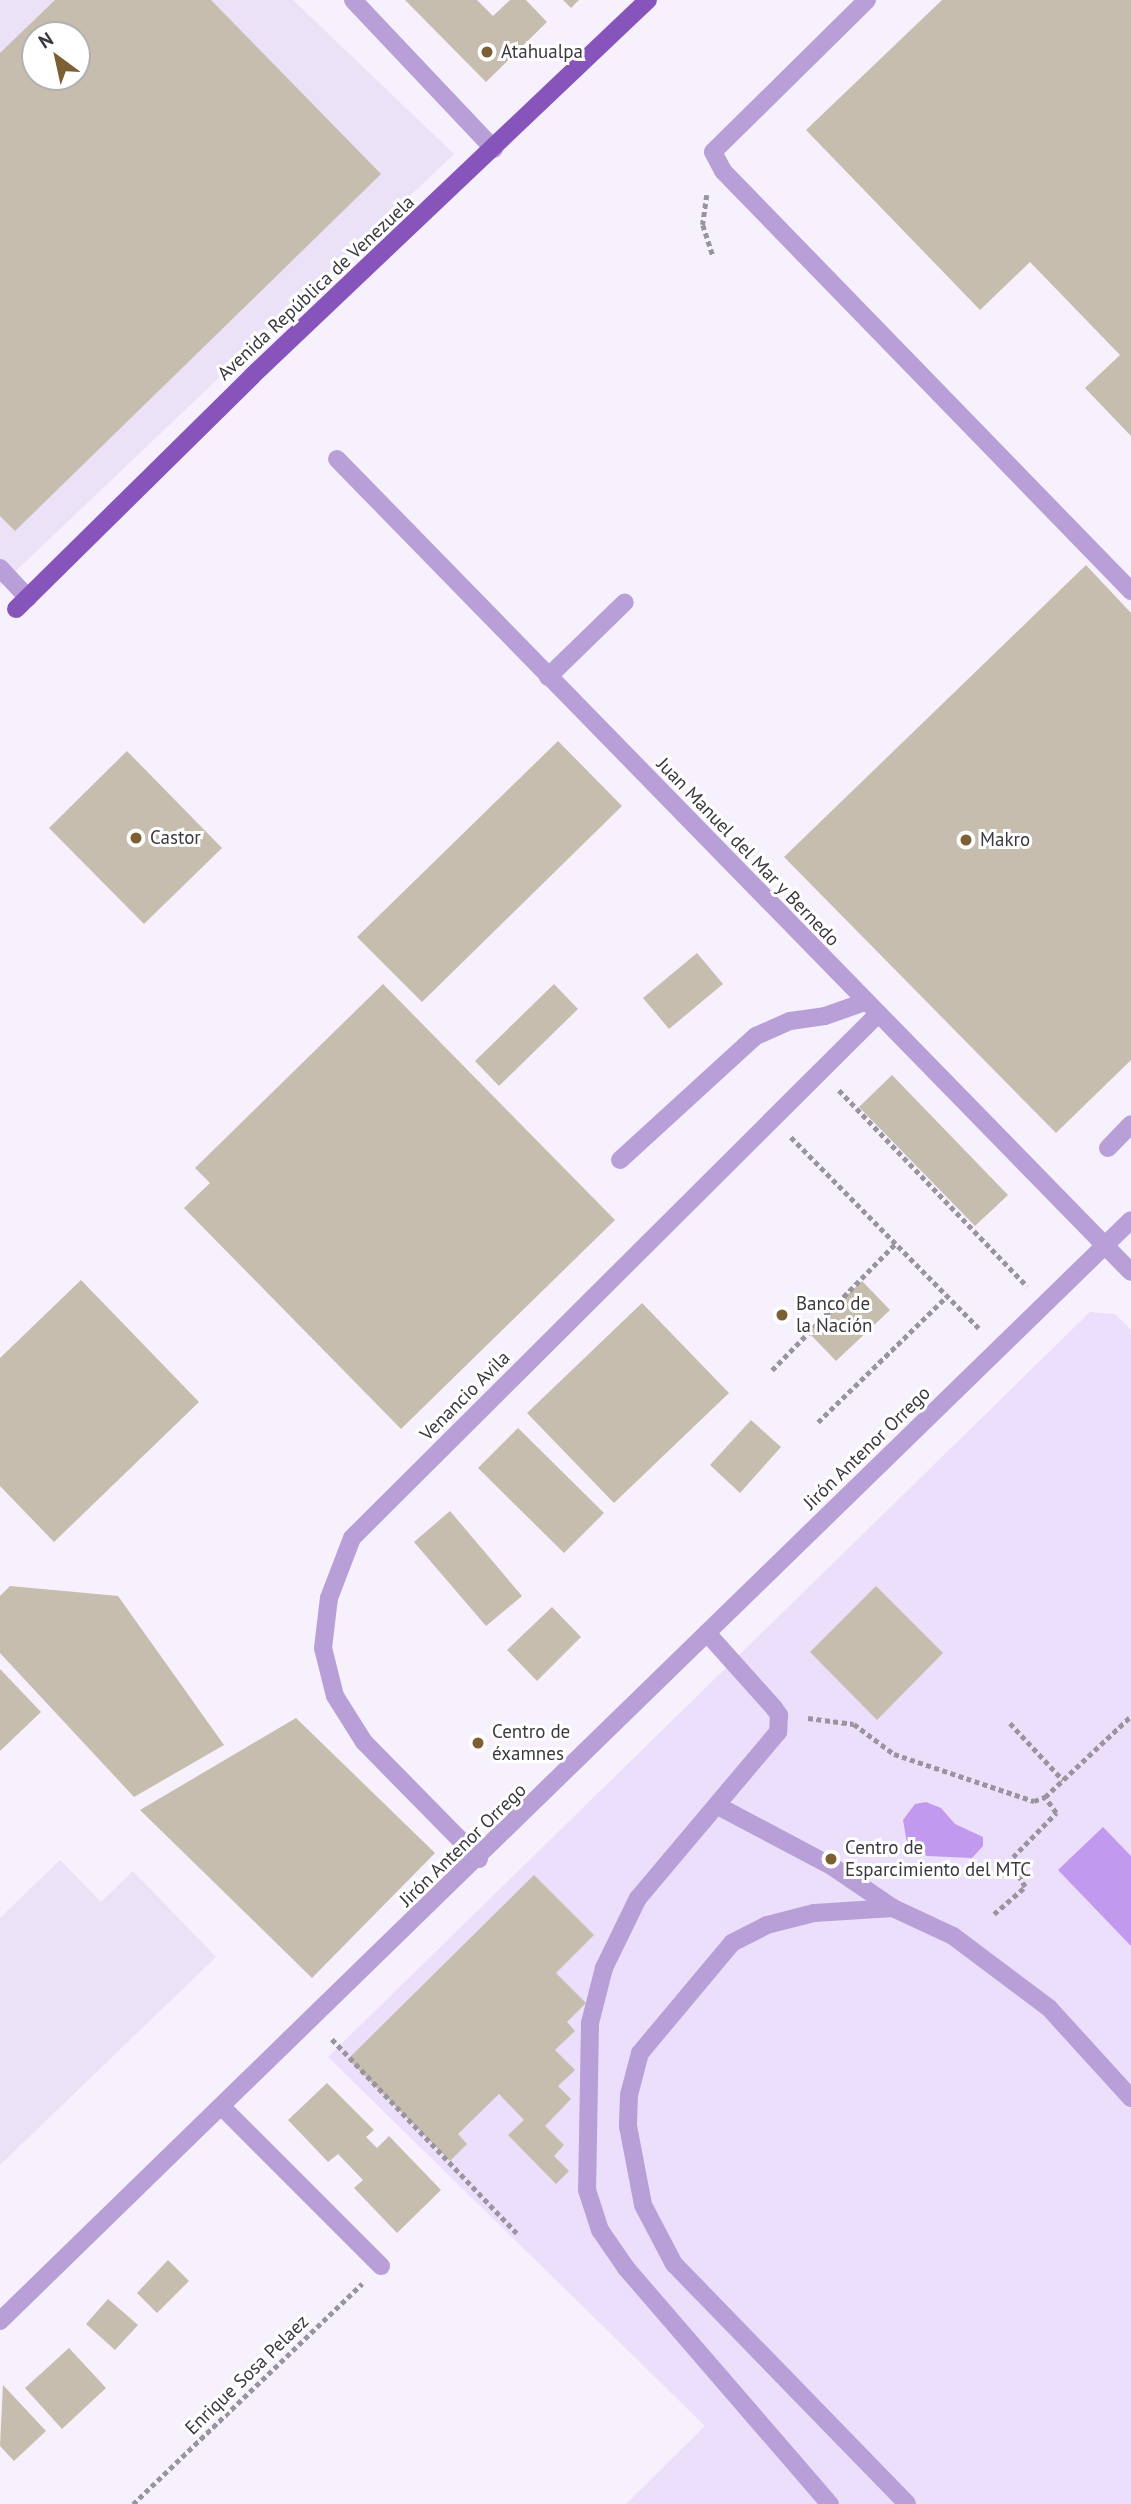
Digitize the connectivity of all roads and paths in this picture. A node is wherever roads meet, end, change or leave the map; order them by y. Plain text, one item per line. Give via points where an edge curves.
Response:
1 (353, 0) edge
2 (648, 0) edge
3 (867, 0) edge
4 (494, 149) junction
5 (713, 152) junction
6 (713, 256) dead end
7 (337, 459) dead end
8 (0, 568) edge
9 (1131, 591) edge
10 (22, 603) joint
11 (625, 603) dead end
12 (548, 677) junction
13 (871, 1008) junction
14 (821, 1071) junction
15 (773, 1119) junction
16 (1131, 1124) edge
17 (1108, 1148) dead end
18 (620, 1160) dead end
19 (1131, 1220) edge
20 (895, 1244) junction
21 (1105, 1245) junction
22 (1131, 1272) edge
23 (947, 1296) junction
24 (1044, 1304) junction
25 (999, 1348) junction
26 (772, 1370) dead end
27 (818, 1422) dead end
28 (707, 1633) junction
29 (779, 1715) junction
30 (1131, 1716) edge
31 (1010, 1723) dead end
32 (1063, 1780) junction
33 (1045, 1797) junction
34 (718, 1806) junction
35 (479, 1859) junction
36 (893, 1909) junction
37 (994, 1914) dead end
38 (332, 2039) dead end
39 (1131, 2098) edge
40 (222, 2107) junction
41 (517, 2233) dead end
42 (381, 2266) joint
43 (1, 2318) edge
44 (133, 2504) edge
45 (830, 2504) edge
46 (906, 2504) edge

1 - 4 street
2 - 4 main road, Avenida República de Venezuela
3 - 5 street
4 - 10 main road, Avenida República de Venezuela via 252,376
5 - 6 path via 703,225
5 - 9 street via 723,171
7 - 12 street, Juan Manuel del Mar y Bernedo
8 - 10 street
11 - 12 street
12 - 13 street, Juan Manuel del Mar y Bernedo
13 - 14 street, Venancio Avila
13 - 18 street via 790,1021 756,1036
13 - 21 street, Juan Manuel del Mar y Bernedo
14 - 15 street, Venancio Avila
14 - 24 path
15 - 20 path
15 - 35 street, Venancio Avila via 352,1538 330,1598 323,1648 335,1696 364,1742
16 - 17 street
19 - 21 street, Jirón Antenor Orrego
20 - 23 path
20 - 26 path
21 - 22 street, Juan Manuel del Mar y Bernedo
21 - 24 street, Jirón Antenor Orrego
23 - 25 path
23 - 27 path
24 - 25 street, Jirón Antenor Orrego
25 - 28 street, Jirón Antenor Orrego
28 - 29 street
28 - 35 street, Jirón Antenor Orrego
29 - 33 path via 840,1720 867,1732 894,1754 1028,1801
29 - 34 street via 774,1741
30 - 32 path
31 - 32 path
32 - 33 path
33 - 37 path via 1056,1813 1013,1857 1025,1887
34 - 36 street via 833,1867
34 - 45 street via 638,1898 604,1968 590,2023 587,2190 600,2230 626,2268
35 - 40 street, Jirón Antenor Orrego
36 - 39 street via 953,1936 1049,2008
36 - 46 street via 814,1913 766,1925 732,1943 640,2053 628,2095 628,2126 643,2205 674,2264
38 - 41 path
40 - 42 street
40 - 43 street, Jirón Antenor Orrego
42 - 44 path, Enrique Sosa Pelaez

